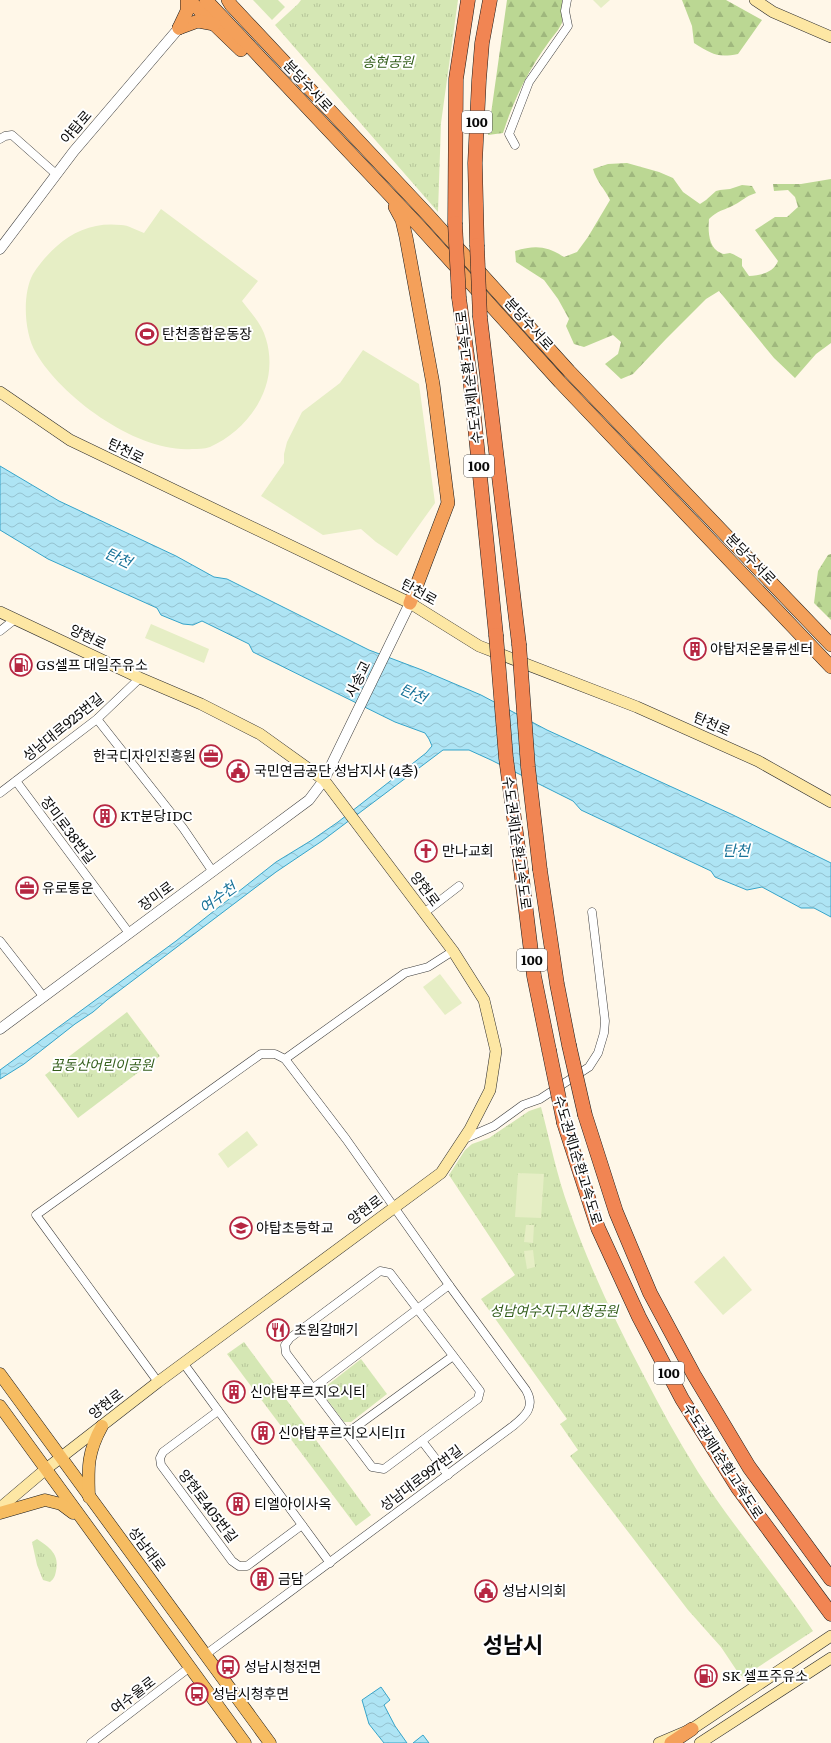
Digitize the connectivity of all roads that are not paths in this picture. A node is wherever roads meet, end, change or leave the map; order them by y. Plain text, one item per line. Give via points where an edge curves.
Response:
1 (188, 0) edge
2 (206, 0) edge
3 (468, 0) edge
4 (490, 0) edge
5 (567, 0) edge
6 (755, 0) edge
7 (230, 2) edge
8 (214, 24) junction
9 (179, 28) junction
10 (831, 38) edge
11 (307, 109) junction
12 (0, 138) edge
13 (515, 145) dead end
14 (56, 174) junction
15 (386, 191) junction
16 (0, 249) edge
17 (0, 392) edge
18 (410, 602) junction
19 (0, 612) edge
20 (14, 620) junction
21 (0, 631) edge
22 (831, 645) edge
23 (831, 667) edge
24 (140, 678) junction
25 (97, 719) junction
26 (324, 780) junction
27 (16, 781) junction
28 (0, 793) edge
29 (831, 802) edge
30 (213, 872) junction
31 (459, 886) dead end
32 (592, 912) dead end
33 (424, 913) junction
34 (129, 933) junction
35 (0, 941) edge
36 (453, 951) junction
37 (43, 996) junction
38 (0, 1029) edge
39 (285, 1059) junction
40 (464, 1139) junction
41 (393, 1208) junction
42 (449, 1285) junction
43 (418, 1309) junction
44 (453, 1356) junction
45 (184, 1364) junction
46 (0, 1374) edge
47 (158, 1382) junction
48 (312, 1389) junction
49 (0, 1406) edge
50 (218, 1411) junction
51 (102, 1426) junction
52 (346, 1434) junction
53 (422, 1441) junction
54 (61, 1457) junction
55 (46, 1470) junction
56 (448, 1475) junction
57 (89, 1498) junction
58 (0, 1508) edge
59 (0, 1513) edge
60 (82, 1519) junction
61 (302, 1525) junction
62 (330, 1563) junction
63 (831, 1579) edge
64 (831, 1614) edge
65 (831, 1636) edge
66 (206, 1655) junction
67 (831, 1658) edge
68 (190, 1667) junction
69 (692, 1729) junction
70 (91, 1743) edge
71 (245, 1743) edge
72 (270, 1743) edge
73 (659, 1743) edge
74 (671, 1743) edge
75 (700, 1743) edge

1 - 8 highway
1 - 9 highway via 187,11
2 - 11 highway, 분당수서로
3 - 64 highway, 수도권제1순환고속도로 / 100, bridge via 456,80 455,223 459,298 470,377 506,758 534,976 564,1123 598,1228 639,1317 682,1399 738,1488
4 - 63 highway, 수도권제1순환고속도로 / 100, bridge via 482,43 475,163 480,317 518,644 540,870 569,1045 585,1115 616,1212 650,1293 694,1375 749,1467
5 - 13 street via 568,26 529,82 509,134
6 - 10 main road via 773,12
7 - 22 highway, 분당수서로 via 569,371
8 - 9 highway via 198,21
8 - 11 highway
9 - 14 street, 야탑로
11 - 15 highway, 분당수서로
12 - 14 street via 12,135
14 - 16 street, 야탑로
15 - 18 highway via 402,220 406,237 433,384 448,503
15 - 23 highway, 분당수서로 via 560,382
17 - 18 main road, 탄천로 via 70,440
18 - 26 street, 사송교
18 - 29 main road, 탄천로 via 479,646 637,707 751,758
19 - 20 main road, 양현로
20 - 21 street
20 - 24 main road, 양현로
24 - 25 street, 성남대로925번길
24 - 26 main road, 양현로 via 201,704 260,734
25 - 27 street, 성남대로925번길
25 - 30 street via 183,828
26 - 30 street, 장미로 via 308,800
26 - 33 main road, 양현로
27 - 28 street, 성남대로925번길
27 - 34 street, 장미로38번길
30 - 34 street, 장미로
31 - 33 street
32 - 40 street via 605,1021 598,1054 590,1067 559,1087 523,1105 494,1126
33 - 36 main road, 양현로
34 - 37 street, 장미로
35 - 37 street
36 - 39 street via 428,967 405,973
36 - 40 main road, 양현로 via 484,1000 496,1051 490,1090
37 - 38 street, 장미로
39 - 41 street, 성남대로997번길
39 - 47 street via 275,1054 261,1054 36,1215
40 - 41 main road, 양현로 via 441,1173
41 - 42 street, 성남대로997번길
41 - 45 main road, 양현로
42 - 43 street
42 - 56 street, 성남대로997번길 via 526,1390 530,1404 529,1410 516,1423
43 - 44 street, 성남대로997번길
43 - 48 street
43 - 48 street, 성남대로997번길 via 390,1273 380,1271 290,1338 285,1345 286,1353
44 - 52 street
44 - 53 street, 성남대로997번길 via 480,1391 478,1399
45 - 47 main road, 양현로
45 - 50 street
46 - 54 main road, 성남대로
47 - 51 main road, 양현로
48 - 52 street, 성남대로997번길
49 - 55 main road
50 - 61 street
50 - 61 street, 양현로405번길 via 163,1452 160,1458 161,1465 232,1561 239,1566 247,1566
51 - 54 main road, 양현로
51 - 57 main road via 89,1458
52 - 53 street, 성남대로997번길 via 372,1467 384,1469
53 - 56 street
54 - 55 main road, 양현로
54 - 57 main road, 성남대로
55 - 58 main road, 양현로
55 - 60 main road
56 - 62 street, 성남대로997번길
57 - 66 main road, 성남대로
59 - 60 main road via 45,1500 60,1504
60 - 68 main road
61 - 62 street
62 - 66 street, 성남대로997번길
65 - 69 main road
66 - 72 main road, 성남대로
67 - 75 main road
68 - 70 street, 여수울로
68 - 71 main road
69 - 73 main road
69 - 74 highway

